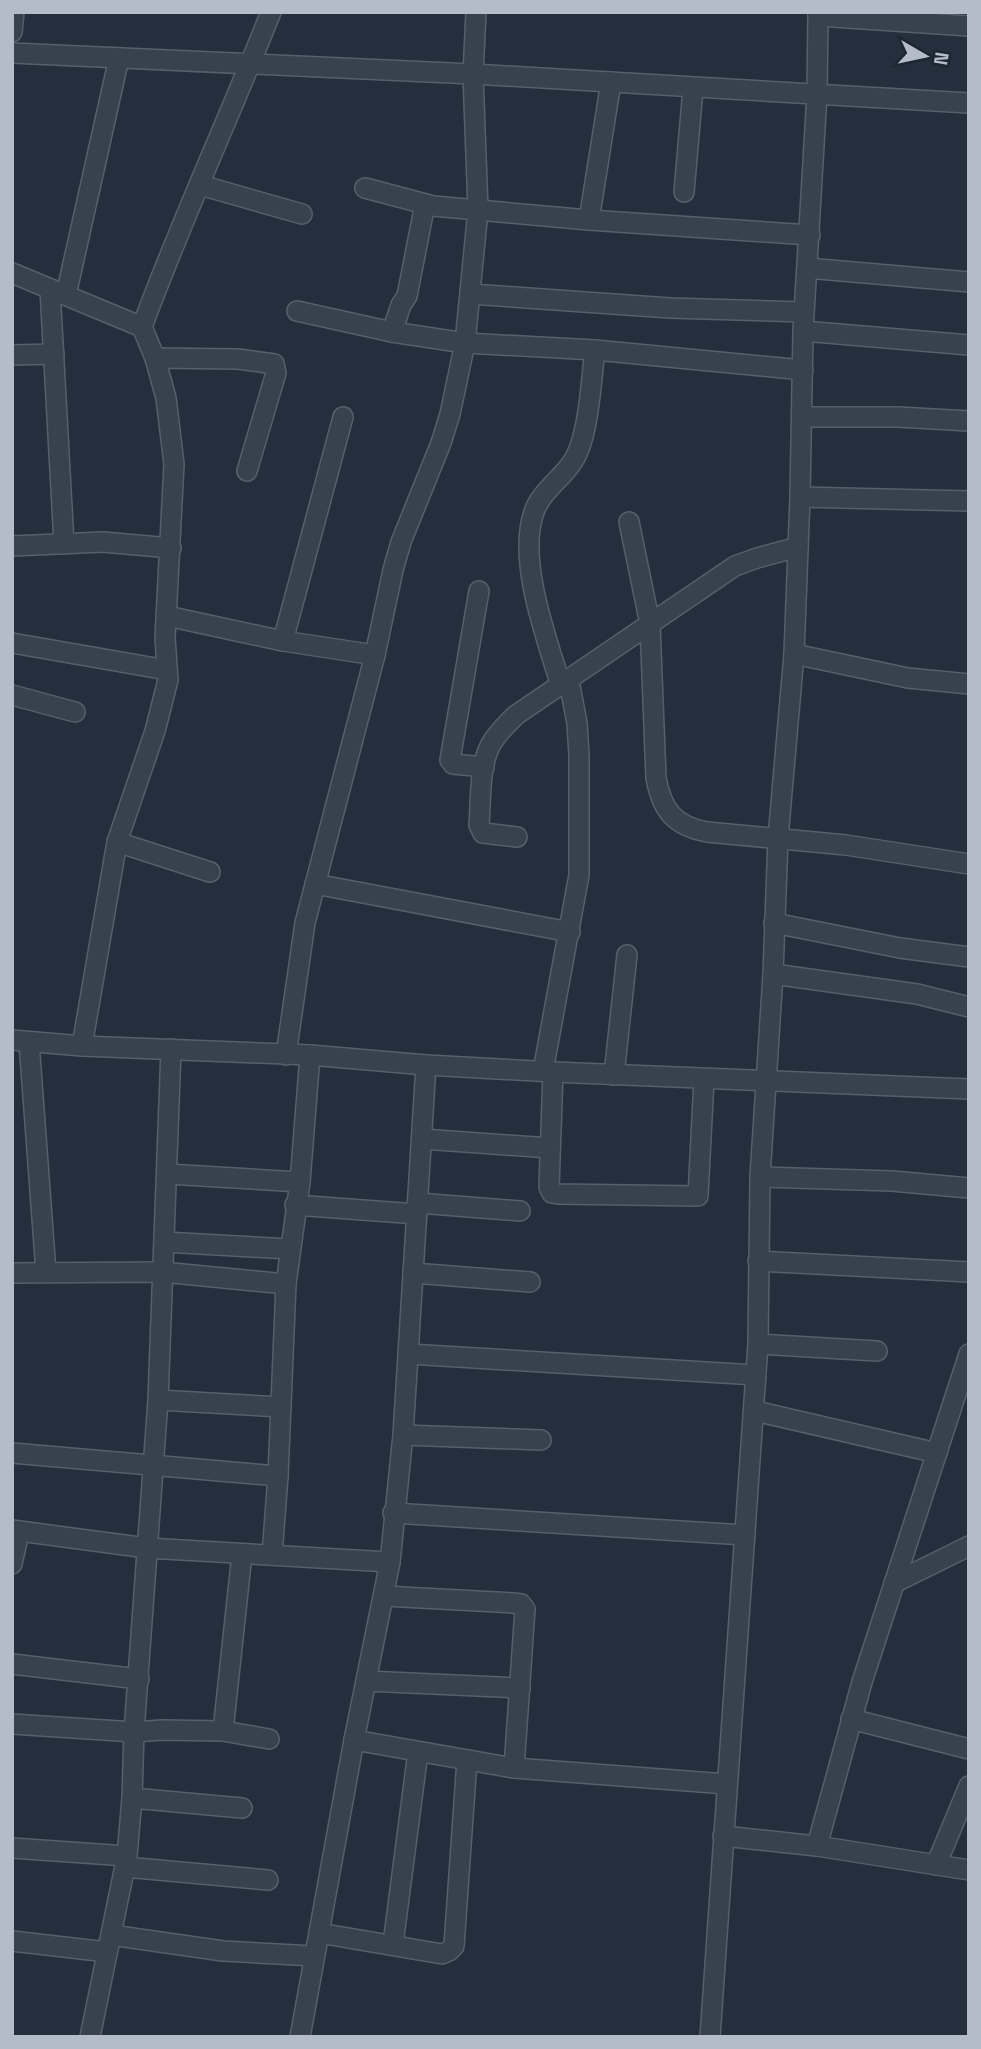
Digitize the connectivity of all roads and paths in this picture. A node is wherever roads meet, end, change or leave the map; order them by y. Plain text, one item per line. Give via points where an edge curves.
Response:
1 (14, 12) edge
2 (271, 12) edge
3 (476, 12) edge
4 (818, 14) edge
5 (969, 26) edge
6 (12, 32) edge
7 (12, 53) edge
8 (119, 58) junction
9 (250, 64) junction
10 (473, 74) junction
11 (611, 82) junction
12 (693, 89) junction
13 (817, 94) junction
14 (969, 103) edge
15 (200, 185) junction
16 (365, 188) dead end
17 (684, 192) dead end
18 (425, 204) junction
19 (478, 210) junction
20 (302, 214) dead end
21 (589, 220) junction
22 (810, 235) junction
23 (807, 268) junction
24 (12, 273) edge
25 (969, 282) edge
26 (58, 292) junction
27 (471, 294) junction
28 (297, 311) dead end
29 (803, 322) junction
30 (142, 327) junction
31 (393, 332) junction
32 (465, 343) junction
33 (969, 345) edge
34 (595, 350) junction
35 (54, 354) junction
36 (12, 355) edge
37 (155, 358) junction
38 (803, 370) junction
39 (802, 416) junction
40 (343, 417) dead end
41 (969, 421) edge
42 (247, 471) dead end
43 (800, 497) junction
44 (969, 501) edge
45 (629, 522) dead end
46 (64, 544) junction
47 (12, 546) edge
48 (798, 547) junction
49 (171, 548) junction
50 (479, 591) dead end
51 (167, 616) junction
52 (650, 624) junction
53 (283, 641) junction
54 (12, 643) edge
55 (794, 654) junction
56 (375, 655) junction
57 (167, 670) junction
58 (565, 684) junction
59 (969, 684) edge
60 (12, 695) edge
61 (75, 712) dead end
62 (484, 767) junction
63 (517, 837) dead end
64 (778, 838) junction
65 (117, 842) junction
66 (969, 864) edge
67 (210, 872) dead end
68 (315, 884) junction
69 (774, 923) junction
70 (570, 932) junction
71 (627, 955) dead end
72 (969, 957) edge
73 (773, 974) junction
74 (969, 1007) edge
75 (21, 1041) edge
76 (82, 1046) junction
77 (171, 1049) junction
78 (286, 1055) junction
79 (310, 1055) junction
80 (426, 1065) junction
81 (548, 1071) junction
82 (614, 1075) junction
83 (704, 1079) junction
84 (765, 1080) junction
85 (969, 1089) edge
86 (422, 1139) junction
87 (550, 1148) junction
88 (167, 1174) junction
89 (760, 1177) junction
90 (300, 1182) junction
91 (969, 1188) edge
92 (295, 1205) junction
93 (418, 1208) junction
94 (520, 1211) dead end
95 (164, 1242) junction
96 (290, 1249) junction
97 (758, 1261) junction
98 (46, 1272) junction
99 (162, 1272) junction
100 (969, 1272) edge
101 (12, 1273) edge
102 (414, 1273) junction
103 (530, 1282) dead end
104 (286, 1284) junction
105 (758, 1344) junction
106 (877, 1351) dead end
107 (409, 1354) junction
108 (969, 1354) edge
109 (756, 1375) junction
110 (158, 1400) junction
111 (281, 1407) junction
112 (755, 1411) junction
113 (403, 1435) junction
114 (541, 1440) dead end
115 (12, 1452) edge
116 (937, 1453) junction
117 (154, 1464) junction
118 (278, 1476) junction
119 (393, 1513) junction
120 (16, 1531) edge
121 (745, 1535) junction
122 (969, 1546) edge
123 (147, 1548) junction
124 (242, 1554) junction
125 (272, 1555) junction
126 (390, 1562) junction
127 (12, 1564) edge
128 (894, 1583) junction
129 (384, 1596) junction
130 (12, 1664) edge
131 (139, 1679) junction
132 (366, 1681) junction
133 (520, 1688) junction
134 (850, 1719) junction
135 (12, 1724) edge
136 (223, 1731) junction
137 (134, 1732) junction
138 (269, 1739) dead end
139 (354, 1740) junction
140 (969, 1749) edge
141 (418, 1752) junction
142 (467, 1760) junction
143 (514, 1768) junction
144 (727, 1784) junction
145 (969, 1786) edge
146 (132, 1798) junction
147 (242, 1808) dead end
148 (723, 1836) junction
149 (817, 1846) junction
150 (12, 1849) edge
151 (126, 1861) junction
152 (936, 1865) junction
153 (969, 1870) edge
154 (268, 1880) dead end
155 (319, 1933) junction
156 (12, 1941) edge
157 (109, 1944) junction
158 (393, 1944) junction
159 (314, 1956) junction
160 (90, 2037) edge
161 (300, 2037) edge
162 (710, 2037) edge

1 - 6 street
2 - 9 street
3 - 10 street
4 - 5 street
4 - 13 street
7 - 8 street
8 - 9 street
8 - 26 street
9 - 10 street
9 - 15 street
10 - 11 street
10 - 19 street
11 - 12 street
11 - 21 street
12 - 13 street
12 - 17 street
13 - 14 street
13 - 22 street
15 - 20 street
15 - 30 street
16 - 18 street
18 - 19 street
18 - 31 street via 407,296
19 - 21 street
19 - 27 street
21 - 22 street
22 - 23 street
23 - 25 street
23 - 29 street
24 - 26 street
26 - 30 street
26 - 35 street
27 - 29 street
27 - 32 street
28 - 31 street
29 - 33 street
29 - 38 street
30 - 37 street
31 - 32 street
32 - 34 street
32 - 56 street via 441,443 401,542
34 - 38 street
34 - 58 street via 581,442 573,461 534,511 531,528 533,584
35 - 36 street
35 - 46 street
37 - 42 street via 274,364 276,373
37 - 49 street via 172,440
38 - 39 street
39 - 41 street
39 - 43 street
40 - 53 street
43 - 44 street
43 - 48 street
45 - 52 street
46 - 47 street
46 - 49 street
48 - 52 street via 735,566
48 - 55 street
49 - 51 street
50 - 62 street via 450,760
51 - 53 street
51 - 57 street
52 - 58 street
52 - 64 street via 659,797 673,818 690,829
53 - 56 street
54 - 57 street
55 - 59 street
55 - 64 street
56 - 68 street
57 - 65 street via 155,732
58 - 62 street via 516,715 490,746
58 - 70 street via 577,723 579,755 579,875
60 - 61 street
62 - 63 street via 481,830
64 - 66 street
64 - 69 street
65 - 67 street
65 - 76 street
68 - 70 street
68 - 78 street
69 - 72 street
69 - 73 street
70 - 81 street
71 - 82 street
73 - 74 street via 917,994
73 - 84 street
75 - 76 street
75 - 98 street
76 - 77 street
77 - 78 street
77 - 88 street
78 - 79 street
79 - 80 street
79 - 90 street
80 - 81 street
80 - 86 street
81 - 82 street
81 - 87 street
82 - 83 street
83 - 84 street
83 - 87 street via 699,1194 695,1197 552,1193
84 - 85 street
84 - 89 street
86 - 87 street
86 - 93 street
88 - 90 street
88 - 95 street
89 - 91 street
89 - 97 street
90 - 92 street
92 - 93 street
92 - 96 street
93 - 94 street
93 - 102 street
95 - 96 street
95 - 99 street
96 - 104 street
97 - 100 street
97 - 105 street
98 - 99 street
98 - 101 street
99 - 104 street
99 - 110 street
102 - 103 street
102 - 107 street
104 - 111 street
105 - 106 street
105 - 109 street
107 - 109 street
107 - 113 street
108 - 116 street
109 - 112 street
110 - 111 street
110 - 117 street
111 - 118 street
112 - 116 street
112 - 121 street
113 - 114 street
113 - 119 street
115 - 117 street
116 - 128 street
117 - 118 street
117 - 123 street
118 - 125 street
119 - 121 street
119 - 126 street
120 - 123 street
120 - 127 street
121 - 144 street
122 - 128 street
123 - 124 street
123 - 131 street
124 - 125 street
124 - 136 street
125 - 126 street
126 - 129 street
128 - 134 street
129 - 132 street
129 - 133 street via 521,1604 525,1609
130 - 131 street
131 - 137 street
132 - 133 street
132 - 139 street
133 - 143 street
134 - 140 street
134 - 149 street
135 - 137 street
136 - 137 street
136 - 138 street
137 - 146 street
139 - 141 street
139 - 155 street
141 - 142 street
141 - 158 street
142 - 143 street
142 - 158 street via 454,1946 442,1954
143 - 144 street
144 - 148 street
145 - 152 street
146 - 147 street
146 - 151 street
148 - 149 street
148 - 162 street
149 - 152 street
150 - 151 street
151 - 154 street
151 - 157 street
152 - 153 street
155 - 158 street
155 - 159 street
156 - 157 street
157 - 159 street
157 - 160 street
159 - 161 street

